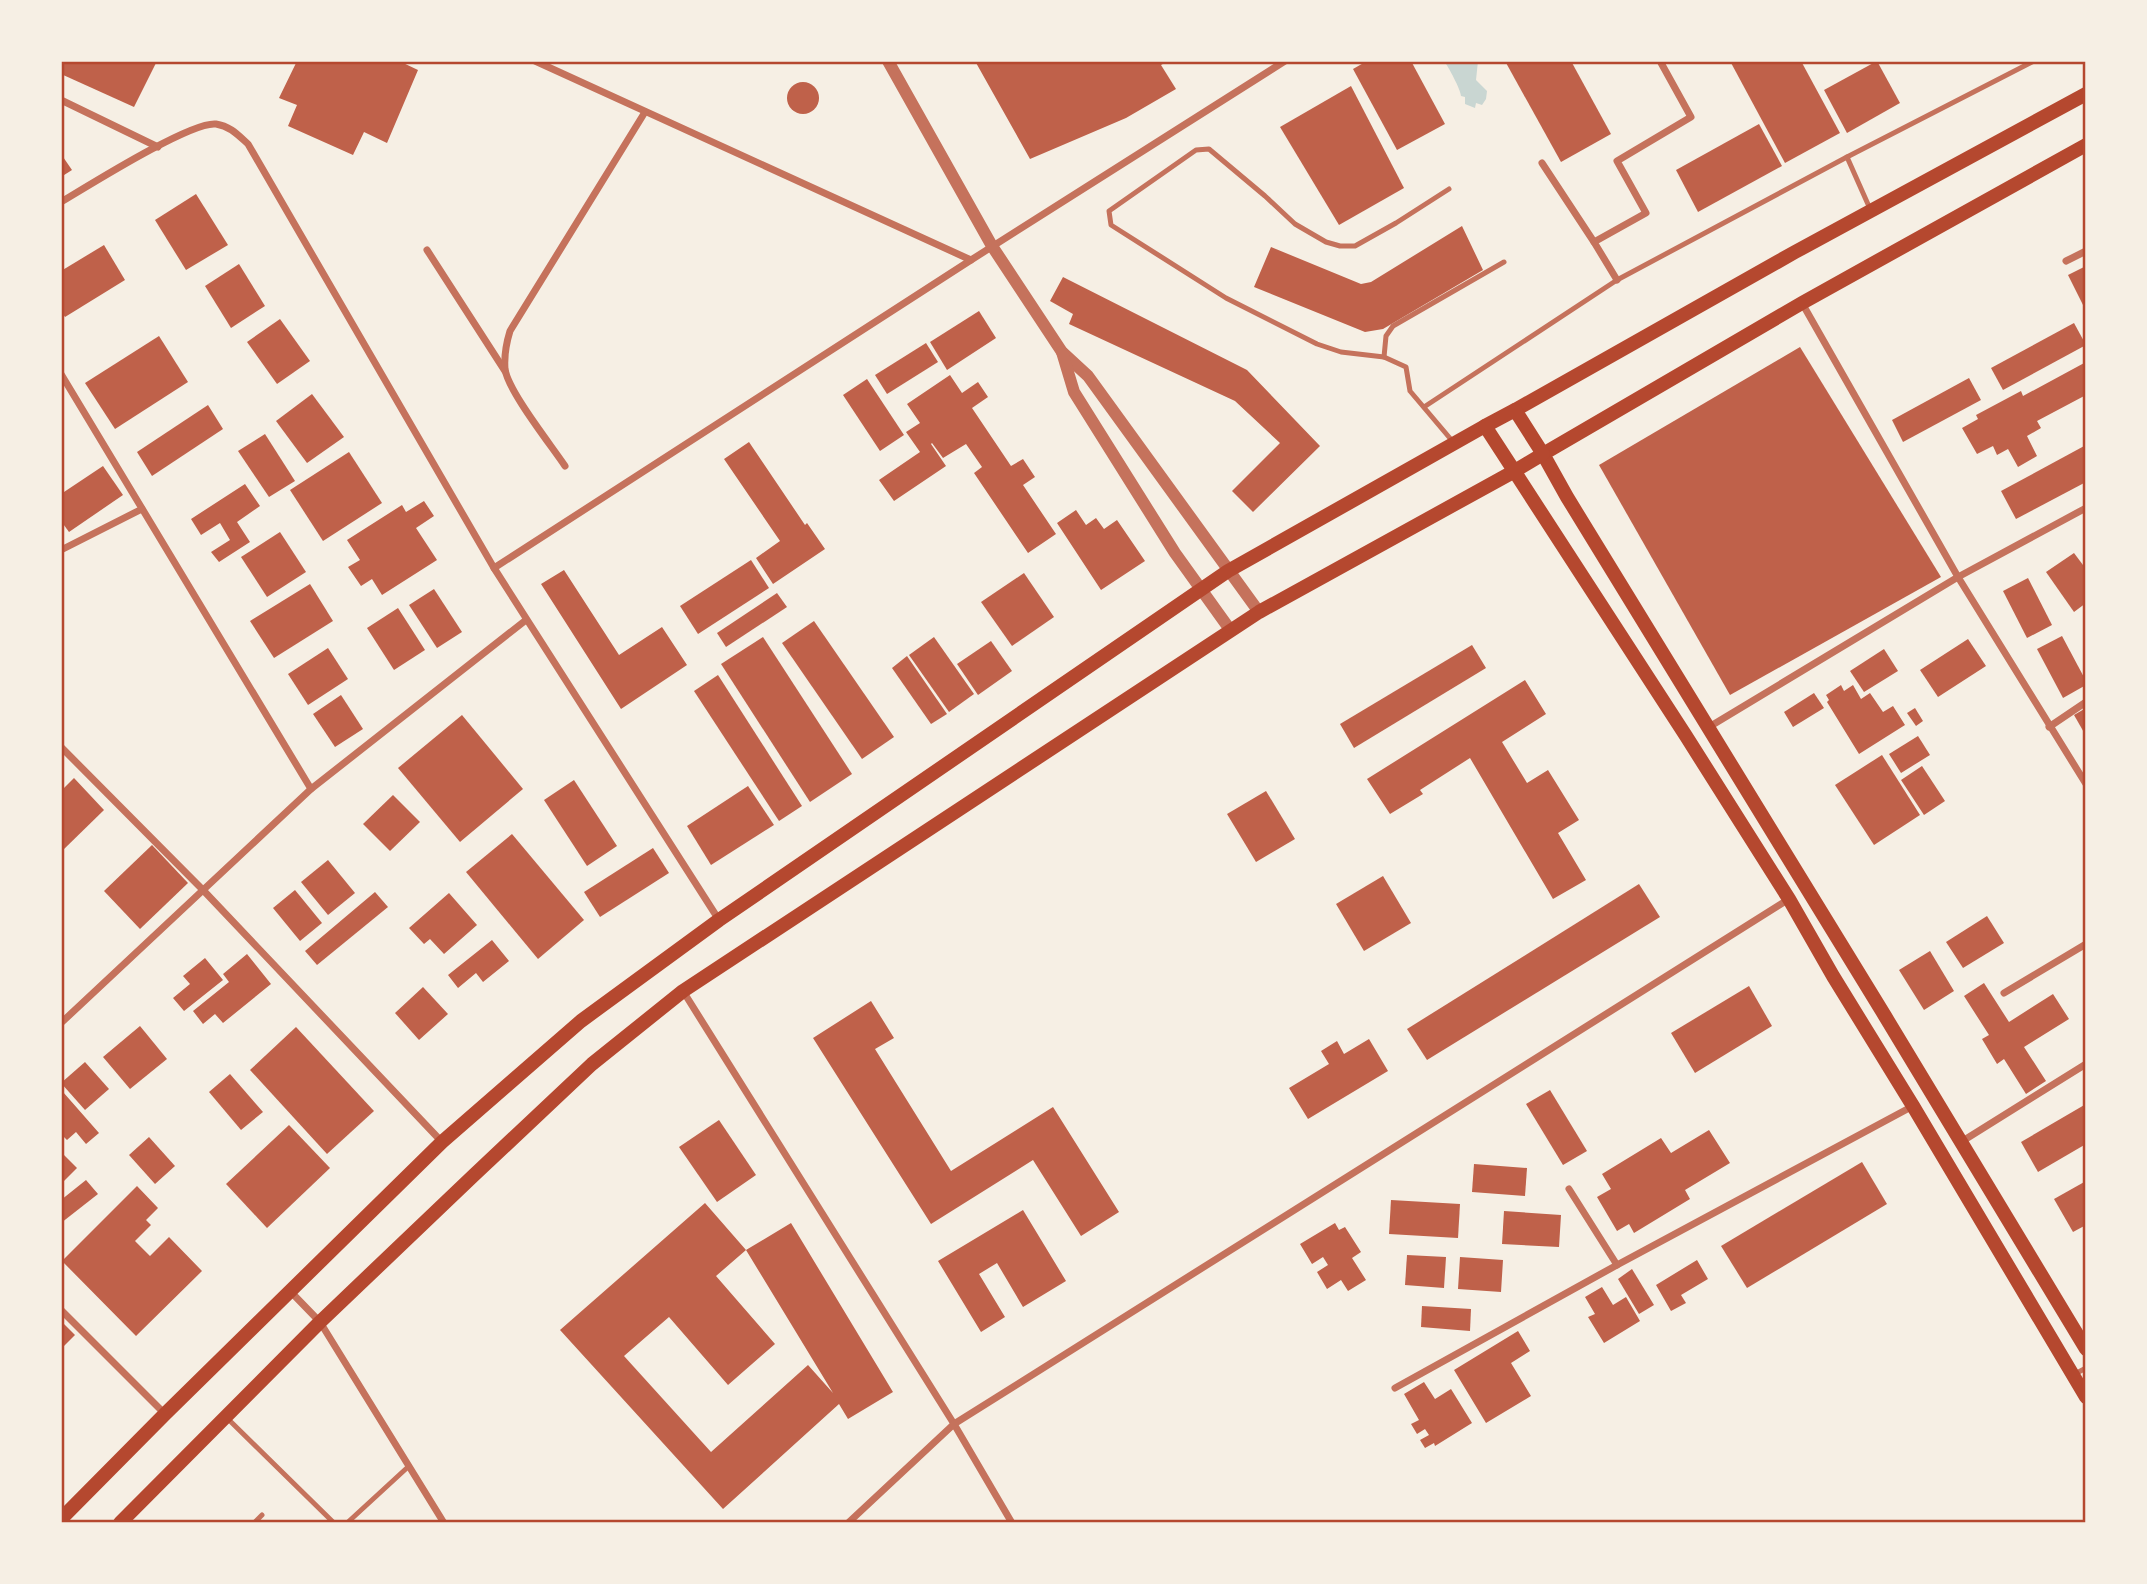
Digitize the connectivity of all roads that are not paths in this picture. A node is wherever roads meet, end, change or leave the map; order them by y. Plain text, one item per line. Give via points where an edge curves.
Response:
1 (535, 61) edge
2 (888, 61) edge
3 (1285, 61) edge
4 (1660, 61) edge
5 (2034, 61) edge
6 (2086, 94) edge
7 (61, 100) edge
8 (645, 112) junction
9 (2086, 145) edge
10 (158, 147) junction
11 (1847, 157) junction
12 (1542, 163) dead end
13 (1449, 189) dead end
14 (61, 202) edge
15 (1871, 211) junction
16 (1594, 242) junction
17 (992, 246) junction
18 (427, 250) dead end
19 (2086, 251) edge
20 (971, 260) junction
21 (2066, 261) dead end
22 (1504, 262) dead end
23 (1617, 281) junction
24 (1802, 303) junction
25 (1062, 352) junction
26 (1384, 357) junction
27 (505, 371) junction
28 (61, 374) edge
29 (1424, 407) junction
30 (1515, 410) junction
31 (1485, 426) junction
32 (1454, 443) junction
33 (1544, 454) junction
34 (565, 466) dead end
35 (1513, 472) junction
36 (2086, 508) edge
37 (142, 509) junction
38 (61, 550) edge
39 (494, 568) junction
40 (1228, 571) junction
41 (1958, 577) junction
42 (1201, 591) junction
43 (1259, 612) junction
44 (526, 620) junction
45 (1231, 631) junction
46 (2086, 702) edge
47 (1709, 727) junction
48 (2049, 727) junction
49 (61, 747) edge
50 (2086, 784) edge
51 (312, 789) junction
52 (203, 890) junction
53 (1789, 899) junction
54 (719, 920) junction
55 (2086, 944) edge
56 (683, 991) junction
57 (2004, 993) dead end
58 (61, 1023) edge
59 (2086, 1064) edge
60 (1913, 1106) junction
61 (442, 1142) junction
62 (1961, 1142) junction
63 (1569, 1189) dead end
64 (1617, 1265) junction
65 (290, 1290) junction
66 (61, 1310) edge
67 (320, 1322) junction
68 (2086, 1349) edge
69 (2080, 1372) edge
70 (1395, 1388) dead end
71 (2086, 1397) edge
72 (165, 1413) junction
73 (225, 1416) junction
74 (954, 1424) junction
75 (409, 1466) junction
76 (262, 1515) dead end
77 (61, 1519) edge
78 (120, 1523) edge
79 (254, 1523) edge
80 (334, 1523) edge
81 (347, 1523) edge
82 (444, 1523) edge
83 (848, 1523) edge
84 (1012, 1523) edge

1 - 8 street
2 - 17 street
3 - 17 street
4 - 16 street via 1691,117 1617,161 1646,213
5 - 11 lane
6 - 15 main road
7 - 10 street
8 - 20 street
8 - 27 street via 510,331
9 - 24 main road
10 - 14 street
10 - 39 street via 204,125 217,124 234,130 248,144
11 - 15 lane
11 - 23 lane
12 - 16 street
13 - 26 lane via 1355,246 1340,246 1295,224 1209,149 1196,150 1109,211 1111,225 1226,298 1317,344
15 - 30 main road
16 - 23 street
17 - 20 street
17 - 25 street
18 - 27 street
19 - 21 street
20 - 39 street
22 - 26 lane via 1393,326 1386,336
23 - 29 lane
24 - 33 main road
24 - 41 street
25 - 40 street via 1088,376
25 - 42 street via 1074,392
26 - 29 lane via 1406,367 1410,391
27 - 34 street
28 - 37 street
29 - 32 lane
30 - 31 main road
30 - 33 main road
31 - 32 main road
31 - 35 main road
32 - 40 main road
33 - 35 main road
33 - 47 main road
35 - 43 main road
35 - 53 main road
36 - 41 street
37 - 38 street
37 - 51 street
39 - 44 street
40 - 42 main road
40 - 43 street
41 - 47 street
41 - 48 street
42 - 45 street
42 - 54 main road
43 - 45 main road
44 - 51 street
44 - 54 street
45 - 56 main road
46 - 48 street
47 - 62 main road
48 - 50 street
49 - 52 street
51 - 52 street
52 - 58 street
52 - 61 street
53 - 60 main road
53 - 74 street
54 - 61 main road via 581,1021
55 - 57 street
56 - 67 main road via 592,1064
56 - 74 street
59 - 62 street
60 - 64 street
60 - 69 main road
61 - 65 main road
62 - 68 main road
63 - 64 street
64 - 70 street
65 - 67 street
65 - 72 main road
66 - 72 street
67 - 73 main road
67 - 75 street
69 - 71 main road
72 - 77 main road
73 - 78 main road
73 - 80 lane
74 - 83 street
74 - 84 street
75 - 81 lane
75 - 82 street
76 - 79 lane

